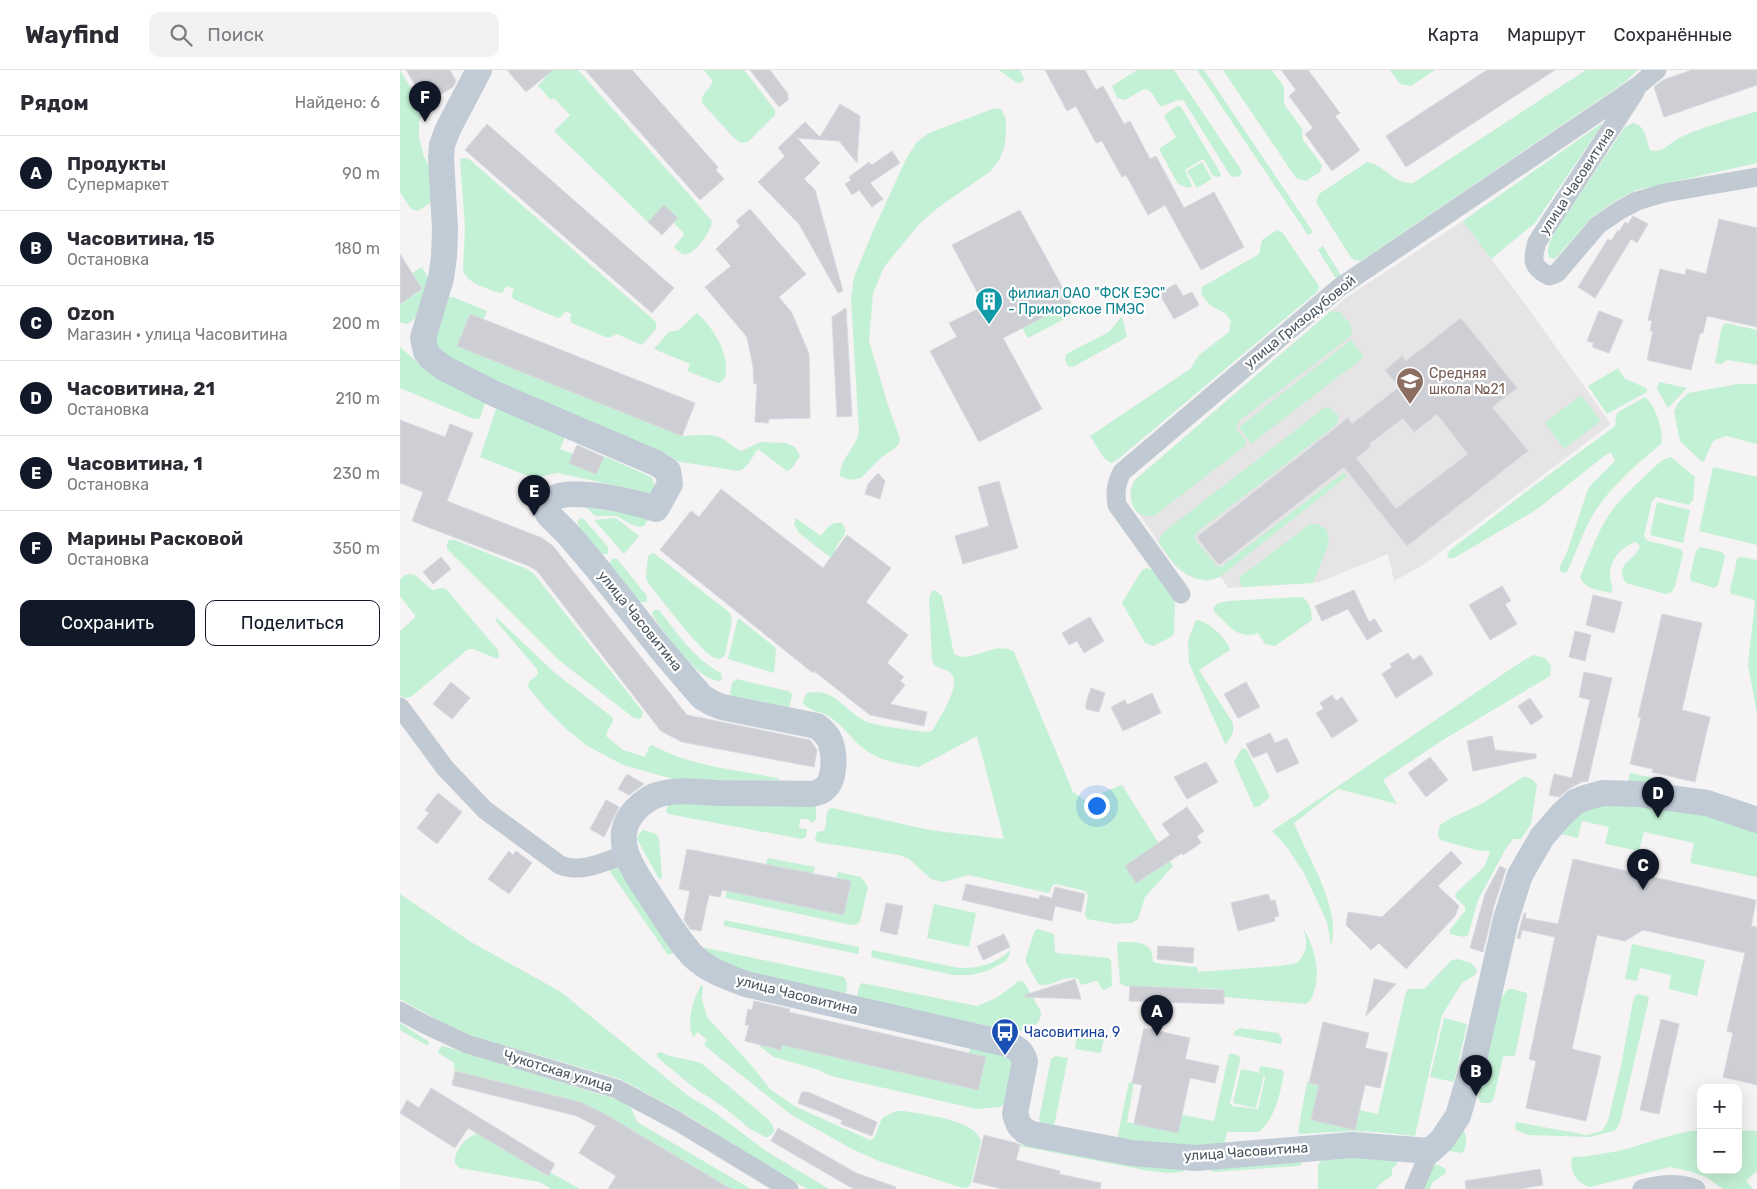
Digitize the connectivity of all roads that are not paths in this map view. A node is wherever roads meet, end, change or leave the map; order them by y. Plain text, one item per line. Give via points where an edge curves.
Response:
1 (479, 70) edge
2 (1657, 70) edge
3 (1639, 85) junction
4 (1757, 177) edge
5 (1181, 594) dead end
6 (400, 707) edge
7 (1757, 820) edge
8 (626, 854) junction
9 (400, 1011) edge
10 (1430, 1151) junction
11 (789, 1189) edge
12 (1414, 1189) edge
13 (1642, 1189) edge
14 (1696, 1189) edge

1 - 8 street, улица Часовитина via 442,146 444,257 423,338 426,352 444,368 495,394 668,471 670,484 656,509 610,497 560,495 552,499 548,514 702,697 722,707 809,724 824,731 830,741 832,775 822,791 812,794 659,794 629,818 623,840
2 - 3 street, улица Гризодубовой
3 - 4 street, улица Часовитина via 1537,242 1533,255 1540,271 1549,276 1557,274 1598,225 1637,201 1664,193
3 - 5 street, улица Гризодубовой via 1340,287 1122,472 1116,483 1117,505
6 - 8 street via 445,768 485,810 560,865 579,868
7 - 10 street via 1708,803 1638,794 1588,797 1575,802 1562,814 1542,837 1520,875 1506,919 1474,1061 1458,1116
8 - 10 street, улица Часовитина via 672,930 692,955 726,977 1016,1048 1025,1061 1015,1114 1019,1125 1032,1134 1132,1153 1196,1158 1352,1145
9 - 11 street, Чукотская улица via 467,1044 617,1089
10 - 12 street
13 - 14 street via 1667,1184

